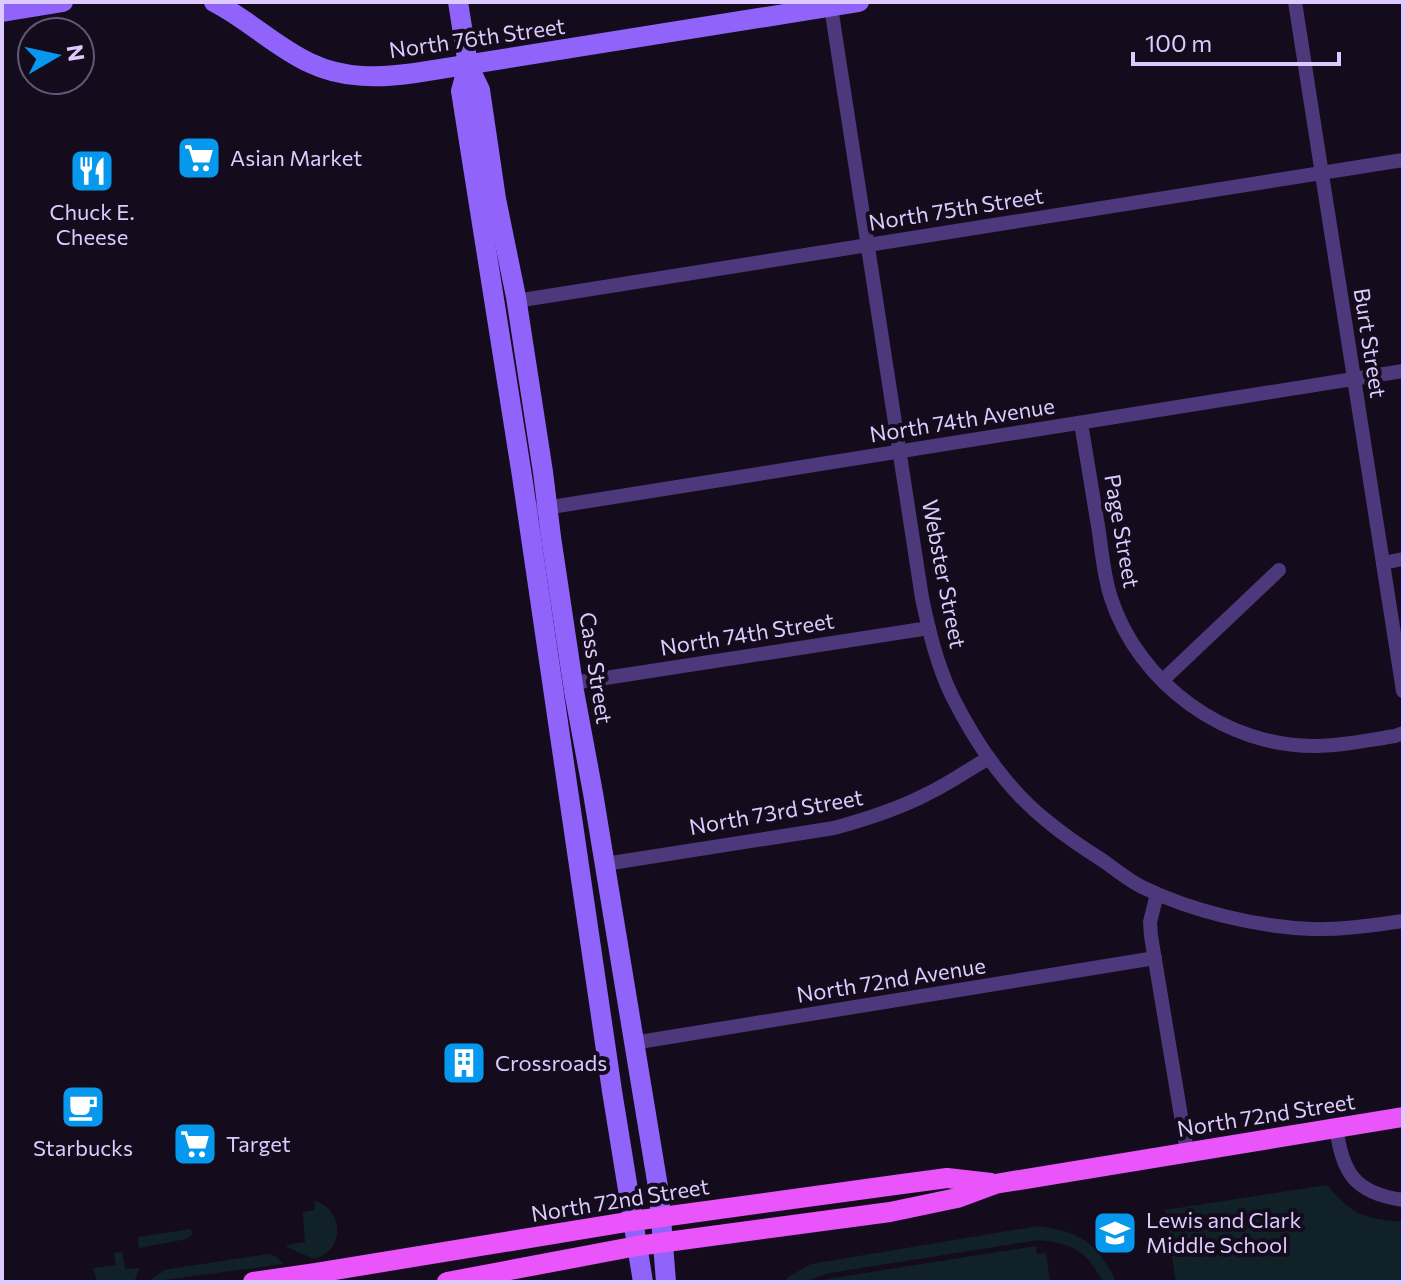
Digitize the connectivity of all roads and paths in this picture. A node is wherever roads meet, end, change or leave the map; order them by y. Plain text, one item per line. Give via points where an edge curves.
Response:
1 (63, 2) edge
2 (214, 2) edge
3 (458, 2) edge
4 (859, 2) edge
5 (1295, 2) edge
6 (831, 7) junction
7 (2, 12) edge
8 (468, 65) junction
9 (1403, 160) edge
10 (1321, 173) junction
11 (867, 246) junction
12 (516, 301) junction
13 (1403, 371) edge
14 (1354, 379) junction
15 (1081, 423) junction
16 (899, 452) junction
17 (537, 510) junction
18 (1403, 559) edge
19 (1383, 563) junction
20 (1279, 570) dead end
21 (929, 628) junction
22 (1163, 680) junction
23 (573, 683) junction
24 (1403, 691) edge
25 (1403, 733) edge
26 (989, 758) junction
27 (605, 864) junction
28 (1157, 894) junction
29 (1403, 921) edge
30 (1155, 958) junction
31 (633, 1043) junction
32 (1403, 1117) edge
33 (1336, 1128) junction
34 (1187, 1152) junction
35 (995, 1184) junction
36 (1403, 1200) edge
37 (662, 1217) junction
38 (633, 1221) junction
39 (663, 1242) junction
40 (637, 1246) junction
41 (253, 1282) edge
42 (447, 1282) edge
43 (643, 1282) edge
44 (666, 1282) edge

1 - 7 main road
2 - 8 main road, North 76th Street via 301,58 340,73 394,76
3 - 8 main road, Cass Street
4 - 6 main road, North 76th Street
5 - 10 street, Burt Street
6 - 8 main road, North 76th Street
6 - 11 street, Webster Street
8 - 12 main road, Cass Street via 480,90
8 - 17 main road, Cass Street via 461,91
9 - 10 street, North 75th Street
10 - 11 street, North 75th Street
10 - 14 street, Burt Street
11 - 12 street, North 75th Street
11 - 16 street, Webster Street
12 - 17 main road, Cass Street
13 - 14 street, North 74th Avenue
14 - 15 street, North 74th Avenue
14 - 19 street, Burt Street
15 - 16 street, North 74th Avenue
15 - 22 street, Page Street via 1111,598 1132,641
16 - 17 street, North 74th Avenue
16 - 21 street, Webster Street
17 - 23 main road, Cass Street
17 - 38 main road, Cass Street
18 - 19 street
19 - 24 street, Burt Street
20 - 22 street
21 - 23 street, North 74th Street
21 - 26 street, Webster Street via 952,695
22 - 25 street via 1209,717 1260,739 1315,746
23 - 27 main road, Cass Street
26 - 27 street, North 73rd Street via 930,793 857,822
26 - 28 street, Webster Street via 1046,820
27 - 31 main road, Cass Street
28 - 29 street via 1285,927 1339,929
28 - 30 street via 1150,922
30 - 31 street, North 72nd Avenue
30 - 34 street
31 - 37 main road, Cass Street
32 - 33 main road, North 72nd Street
33 - 34 main road, North 72nd Street
33 - 36 street via 1340,1154 1351,1175 1380,1195
34 - 35 main road, North 72nd Street
35 - 37 main road, North 72nd Street via 947,1178
35 - 39 main road, North 72nd Street via 890,1212
37 - 38 main road, North 72nd Street
37 - 39 main road, Cass Street
38 - 40 main road, Cass Street
38 - 41 main road, North 72nd Street
39 - 40 main road, North 72nd Street
39 - 44 main road, Cass Street
40 - 42 main road, North 72nd Street
40 - 43 main road, Cass Street

